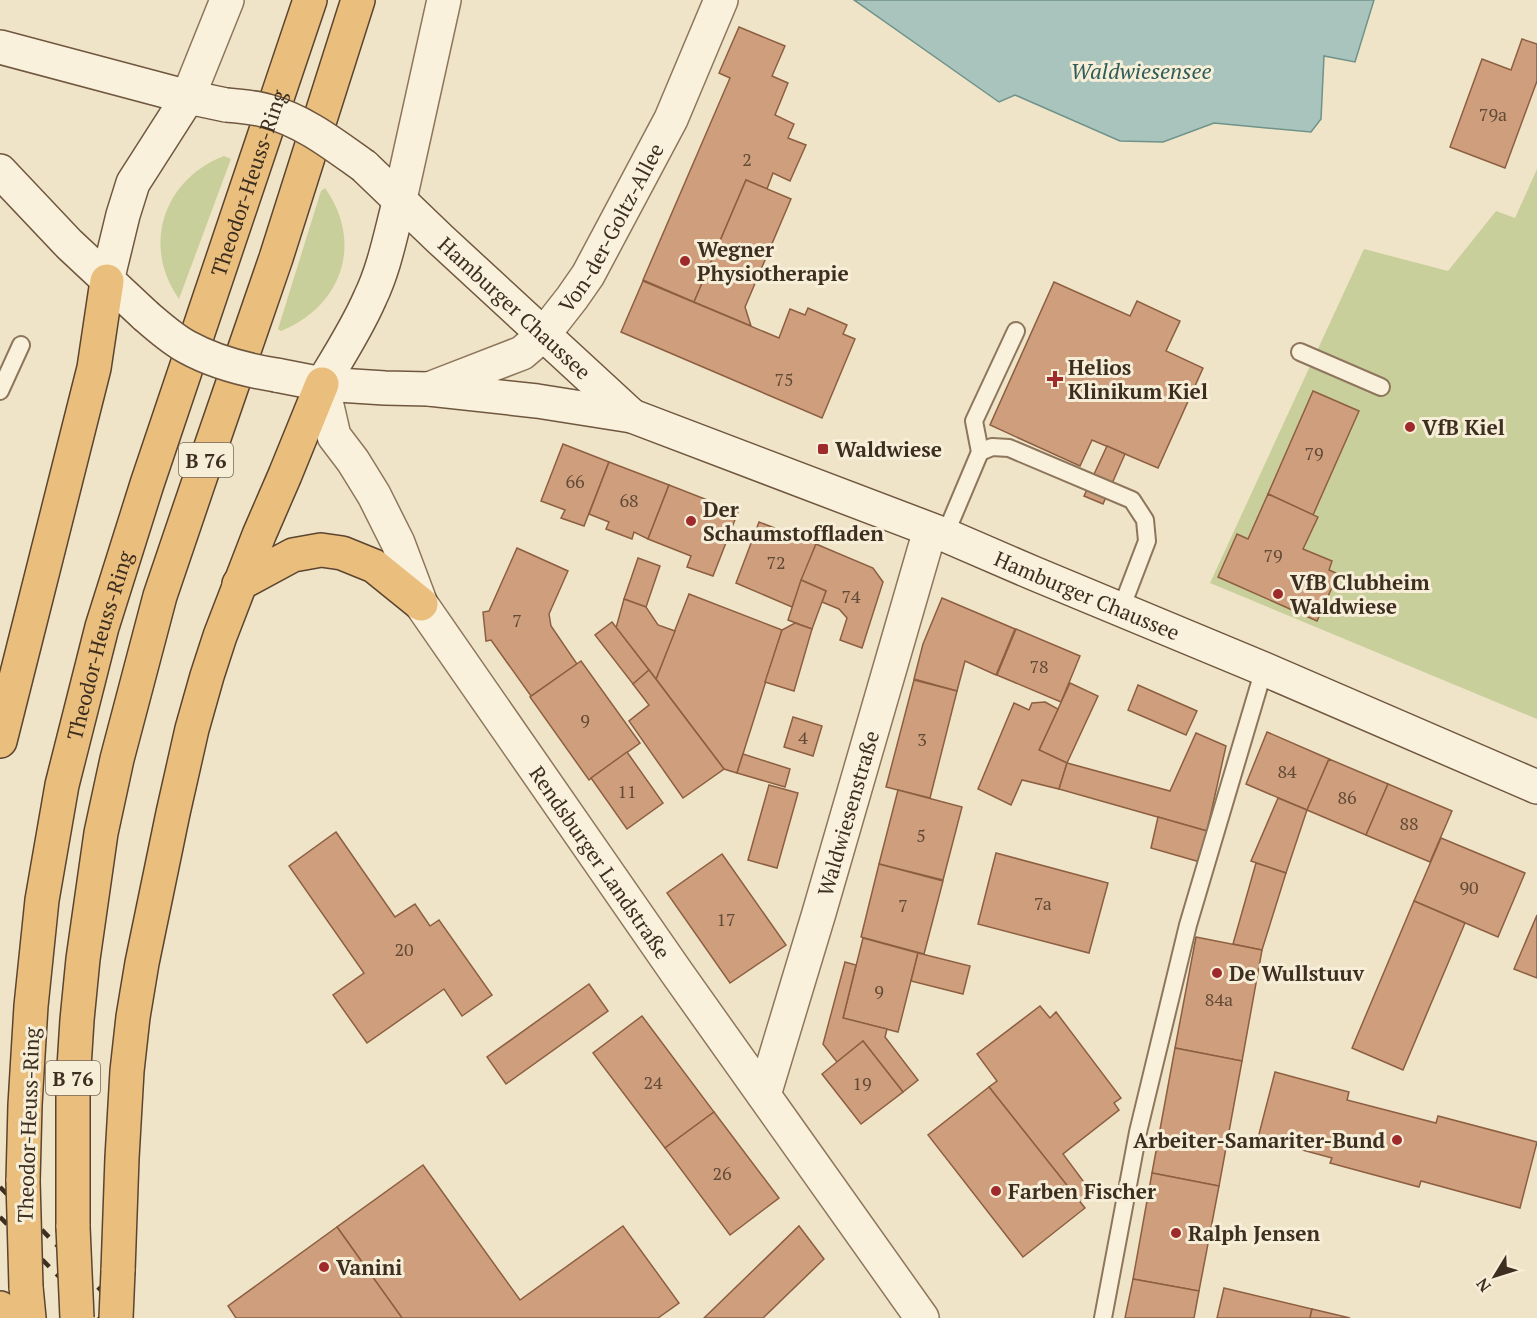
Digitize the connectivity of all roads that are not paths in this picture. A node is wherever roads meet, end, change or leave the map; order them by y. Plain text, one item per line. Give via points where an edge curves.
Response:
1 (227, 0) edge
2 (310, 0) edge
3 (358, 0) edge
4 (444, 0) edge
5 (721, 0) edge
6 (0, 47) edge
7 (188, 97) junction
8 (0, 171) edge
9 (400, 199) junction
10 (107, 281) junction
11 (1016, 331) dead end
12 (543, 335) junction
13 (21, 345) dead end
14 (1300, 352) dead end
15 (322, 384) junction
16 (1381, 387) dead end
17 (429, 388) junction
18 (0, 391) edge
19 (632, 416) junction
20 (980, 452) junction
21 (938, 532) junction
22 (240, 584) junction
23 (421, 604) junction
24 (1121, 609) junction
25 (1264, 669) junction
26 (0, 741) edge
27 (1537, 787) edge
28 (764, 1095) junction
29 (28, 1302) edge
30 (0, 1308) edge
31 (2, 1318) edge
32 (77, 1318) edge
33 (116, 1318) edge
34 (922, 1318) edge
35 (1103, 1318) edge

1 - 7 main road
2 - 29 highway, Theodor-Heuss-Ring / B 76, bridge via 147,484 102,627 62,784 42,900 31,1006 23,1181
3 - 32 highway, Theodor-Heuss-Ring / B 76, bridge via 276,258 160,596 101,833 76,1020 73,1227
4 - 9 main road
5 - 12 main road, Von-der-Goltz-Allee via 671,119 588,275
6 - 7 main road, Hamburger Chaussee
7 - 9 main road, Hamburger Chaussee, bridge via 267,110 289,118 316,131 364,166
7 - 10 main road via 134,183
8 - 10 main road, Hamburger Chaussee
9 - 12 main road, Hamburger Chaussee
9 - 15 main road via 371,297
10 - 15 main road, Hamburger Chaussee, bridge via 187,347 245,370
10 - 26 highway via 94,368
11 - 20 lane via 974,421
12 - 17 main road, Von-der-Goltz-Allee via 522,352
12 - 19 main road, Hamburger Chaussee
13 - 18 lane
14 - 16 lane
15 - 17 main road, Hamburger Chaussee
15 - 22 highway
15 - 23 main road, Rendsburger Landstraße via 334,436 374,495 398,543
17 - 19 main road, Hamburger Chaussee
19 - 21 main road, Hamburger Chaussee
20 - 21 lane
20 - 24 lane via 992,447 1008,448 1132,500 1145,520 1147,541
21 - 24 main road, Hamburger Chaussee
21 - 28 main road, Waldwiesenstraße
22 - 23 highway via 293,555 321,550 342,553 374,566
22 - 33 highway, bridge via 192,729 142,963 127,1071
23 - 28 main road, Rendsburger Landstraße
24 - 25 main road, Hamburger Chaussee
25 - 27 main road, Hamburger Chaussee
25 - 35 lane via 1188,925 1138,1132
28 - 34 main road, Rendsburger Landstraße
30 - 31 highway

